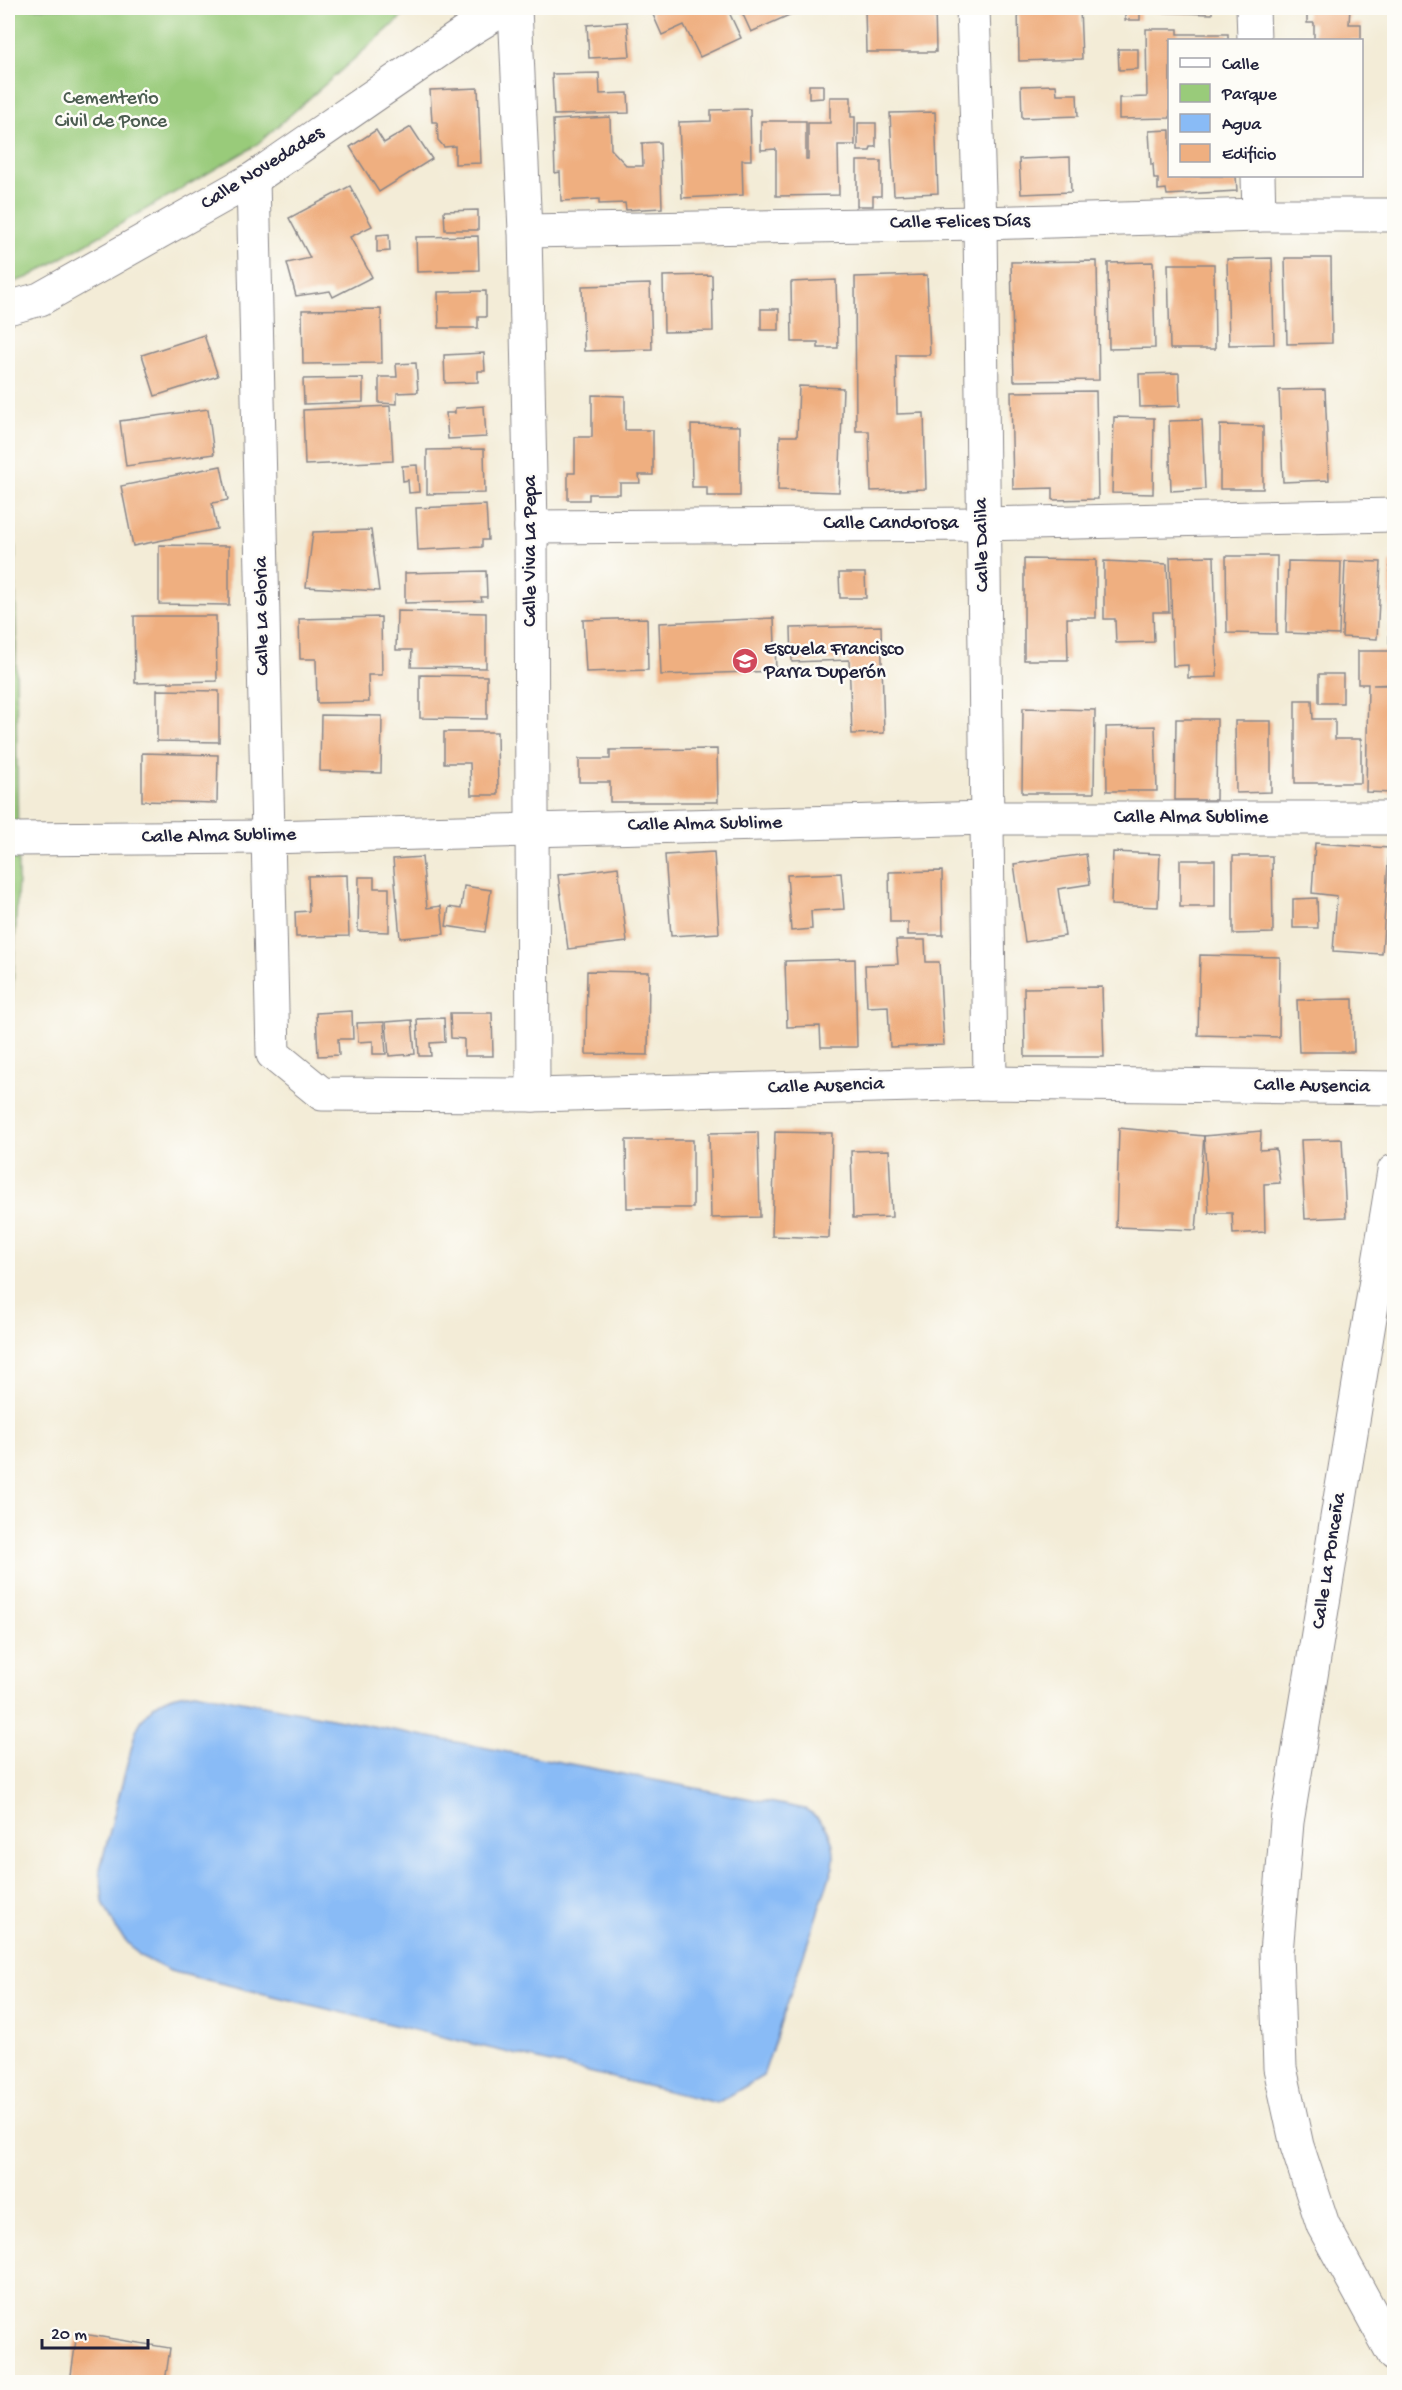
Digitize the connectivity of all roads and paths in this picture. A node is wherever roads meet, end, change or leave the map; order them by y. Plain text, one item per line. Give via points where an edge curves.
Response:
1 (505, 8) edge
2 (515, 8) edge
3 (974, 8) edge
4 (1253, 8) edge
5 (1254, 39) edge
6 (1258, 177) edge
7 (253, 179) junction
8 (1259, 215) junction
9 (1395, 215) edge
10 (980, 223) junction
11 (525, 231) junction
12 (8, 308) edge
13 (1395, 515) edge
14 (982, 524) junction
15 (531, 527) junction
16 (988, 818) junction
17 (1395, 818) edge
18 (531, 828) junction
19 (268, 837) junction
20 (16, 839) dead end
21 (273, 1054) joint
22 (990, 1083) junction
23 (1395, 1088) edge
24 (533, 1095) junction
25 (1395, 1171) edge
26 (1395, 2355) edge

1 - 7 street, Calle Novedades
2 - 11 street, Calle Viva La Pepa
3 - 10 street, Calle Dalila
4 - 5 street
6 - 8 street
7 - 12 street, Calle Novedades via 40,299
7 - 19 street, Calle La Gloria
8 - 9 street, Calle Felices Días
8 - 10 street, Calle Felices Días
10 - 11 street, Calle Felices Días
10 - 14 street, Calle Dalila
11 - 15 street, Calle Viva La Pepa
13 - 14 street, Calle Candorosa
14 - 15 street, Calle Candorosa
14 - 16 street, Calle Dalila
15 - 18 street, Calle Viva La Pepa
16 - 17 street, Calle Alma Sublime
16 - 18 street, Calle Alma Sublime
16 - 22 street, Calle Dalila
18 - 19 street, Calle Alma Sublime
18 - 24 street, Calle Viva La Pepa
19 - 20 street, Calle Alma Sublime
19 - 21 street, Calle La Gloria
21 - 24 street, Calle Ausencia via 322,1094
22 - 23 street, Calle Ausencia
22 - 24 street, Calle Ausencia
25 - 26 street, Calle La Ponceña via 1287,1822 1276,1953 1280,2068 1297,2146 1323,2224

